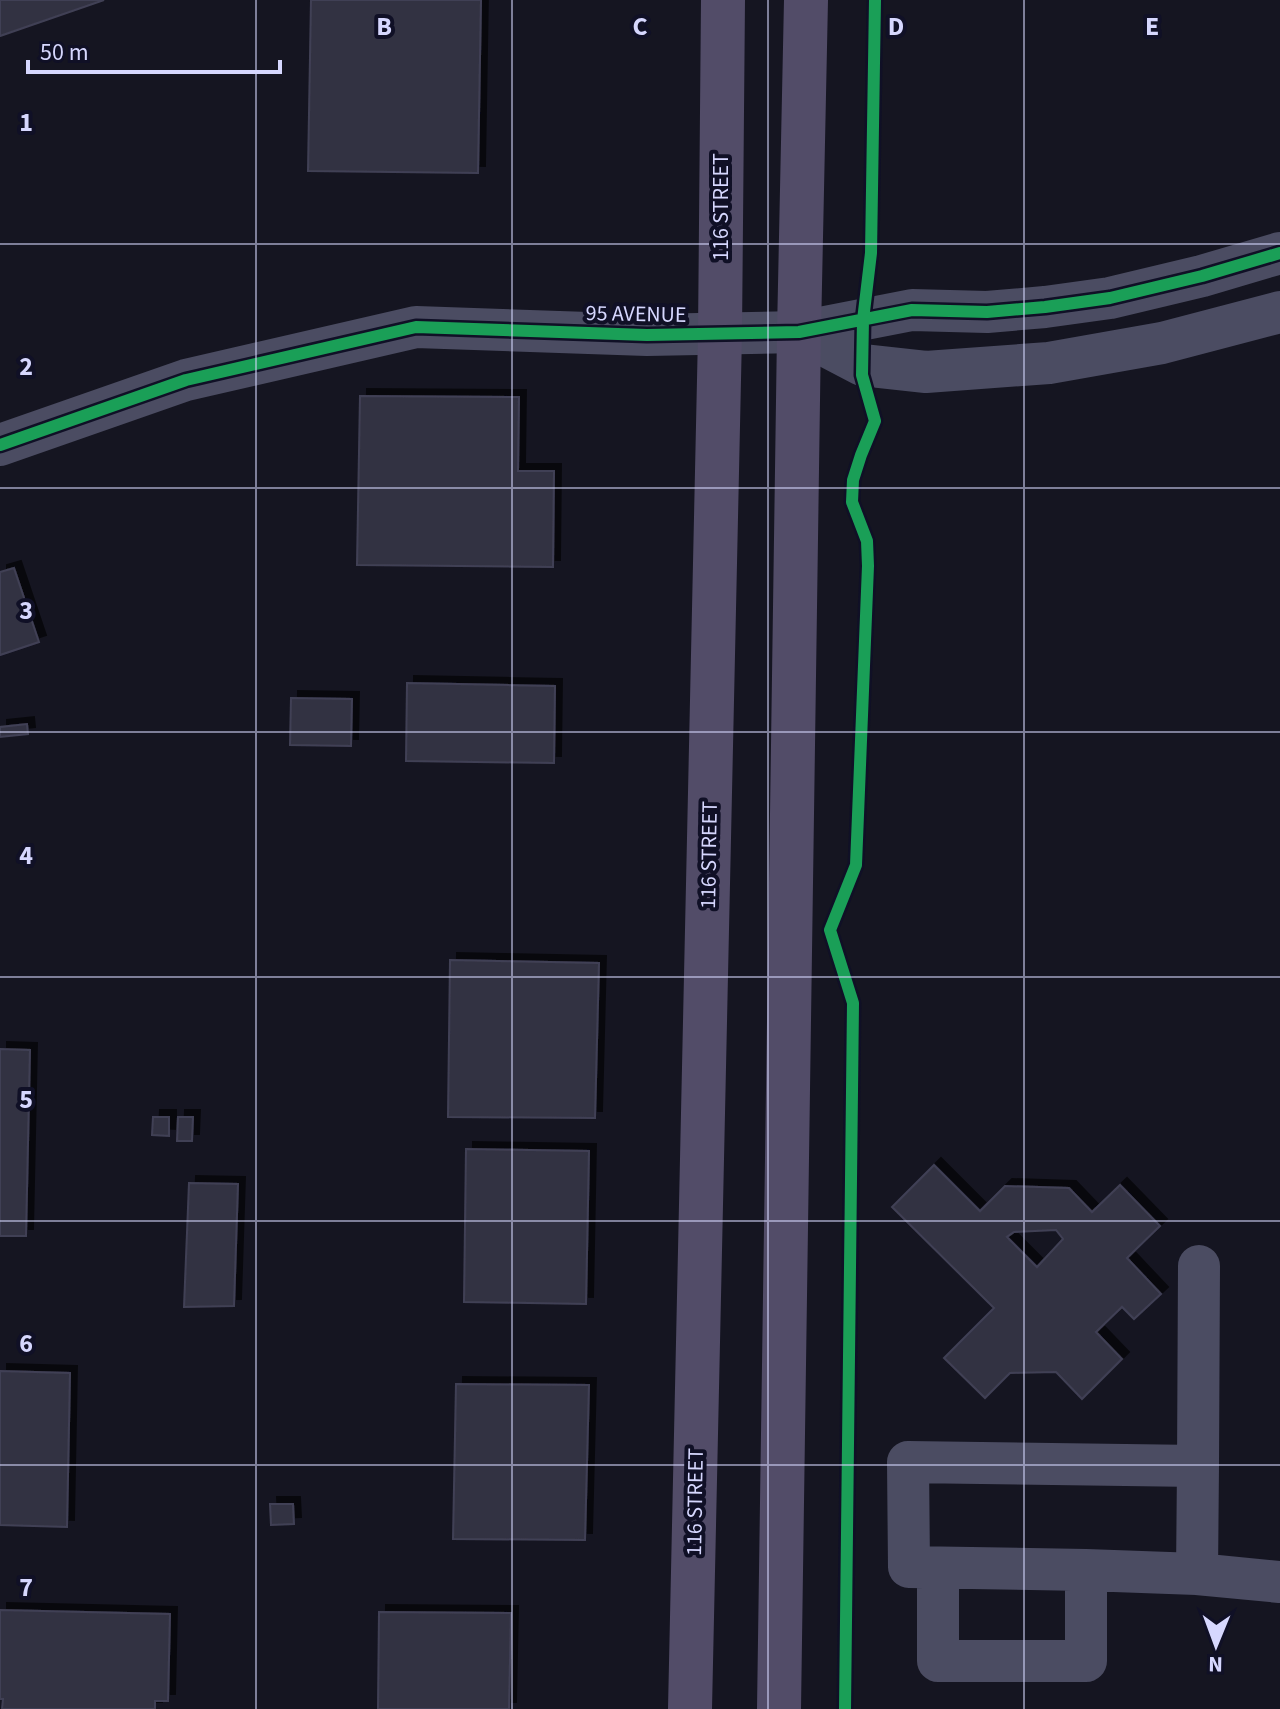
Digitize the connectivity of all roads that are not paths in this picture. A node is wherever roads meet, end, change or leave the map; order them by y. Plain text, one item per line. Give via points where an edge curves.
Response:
1 (723, 0) edge
2 (806, 0) edge
3 (1280, 253) edge
4 (1280, 312) edge
5 (799, 332) junction
6 (720, 334) junction
7 (0, 445) edge
8 (1199, 1266) dead end
9 (1198, 1466) junction
10 (938, 1568) junction
11 (1086, 1570) junction
12 (1197, 1574) junction
13 (1280, 1582) edge
14 (690, 1709) edge
15 (779, 1709) edge

1 - 6 main road, 116 STREET
2 - 5 main road
3 - 5 street, 95 AVENUE via 1110,298 987,312 912,310
4 - 5 street, 95 AVENUE via 1120,351 1049,363 926,372 862,365
5 - 6 street, 95 AVENUE
5 - 15 main road
6 - 7 street, 95 AVENUE via 416,327 186,380
6 - 14 main road, 116 STREET
8 - 9 street
9 - 10 street via 908,1462 909,1567
9 - 12 street
10 - 11 street
10 - 11 street via 938,1661 1086,1661
11 - 12 street
12 - 13 street

